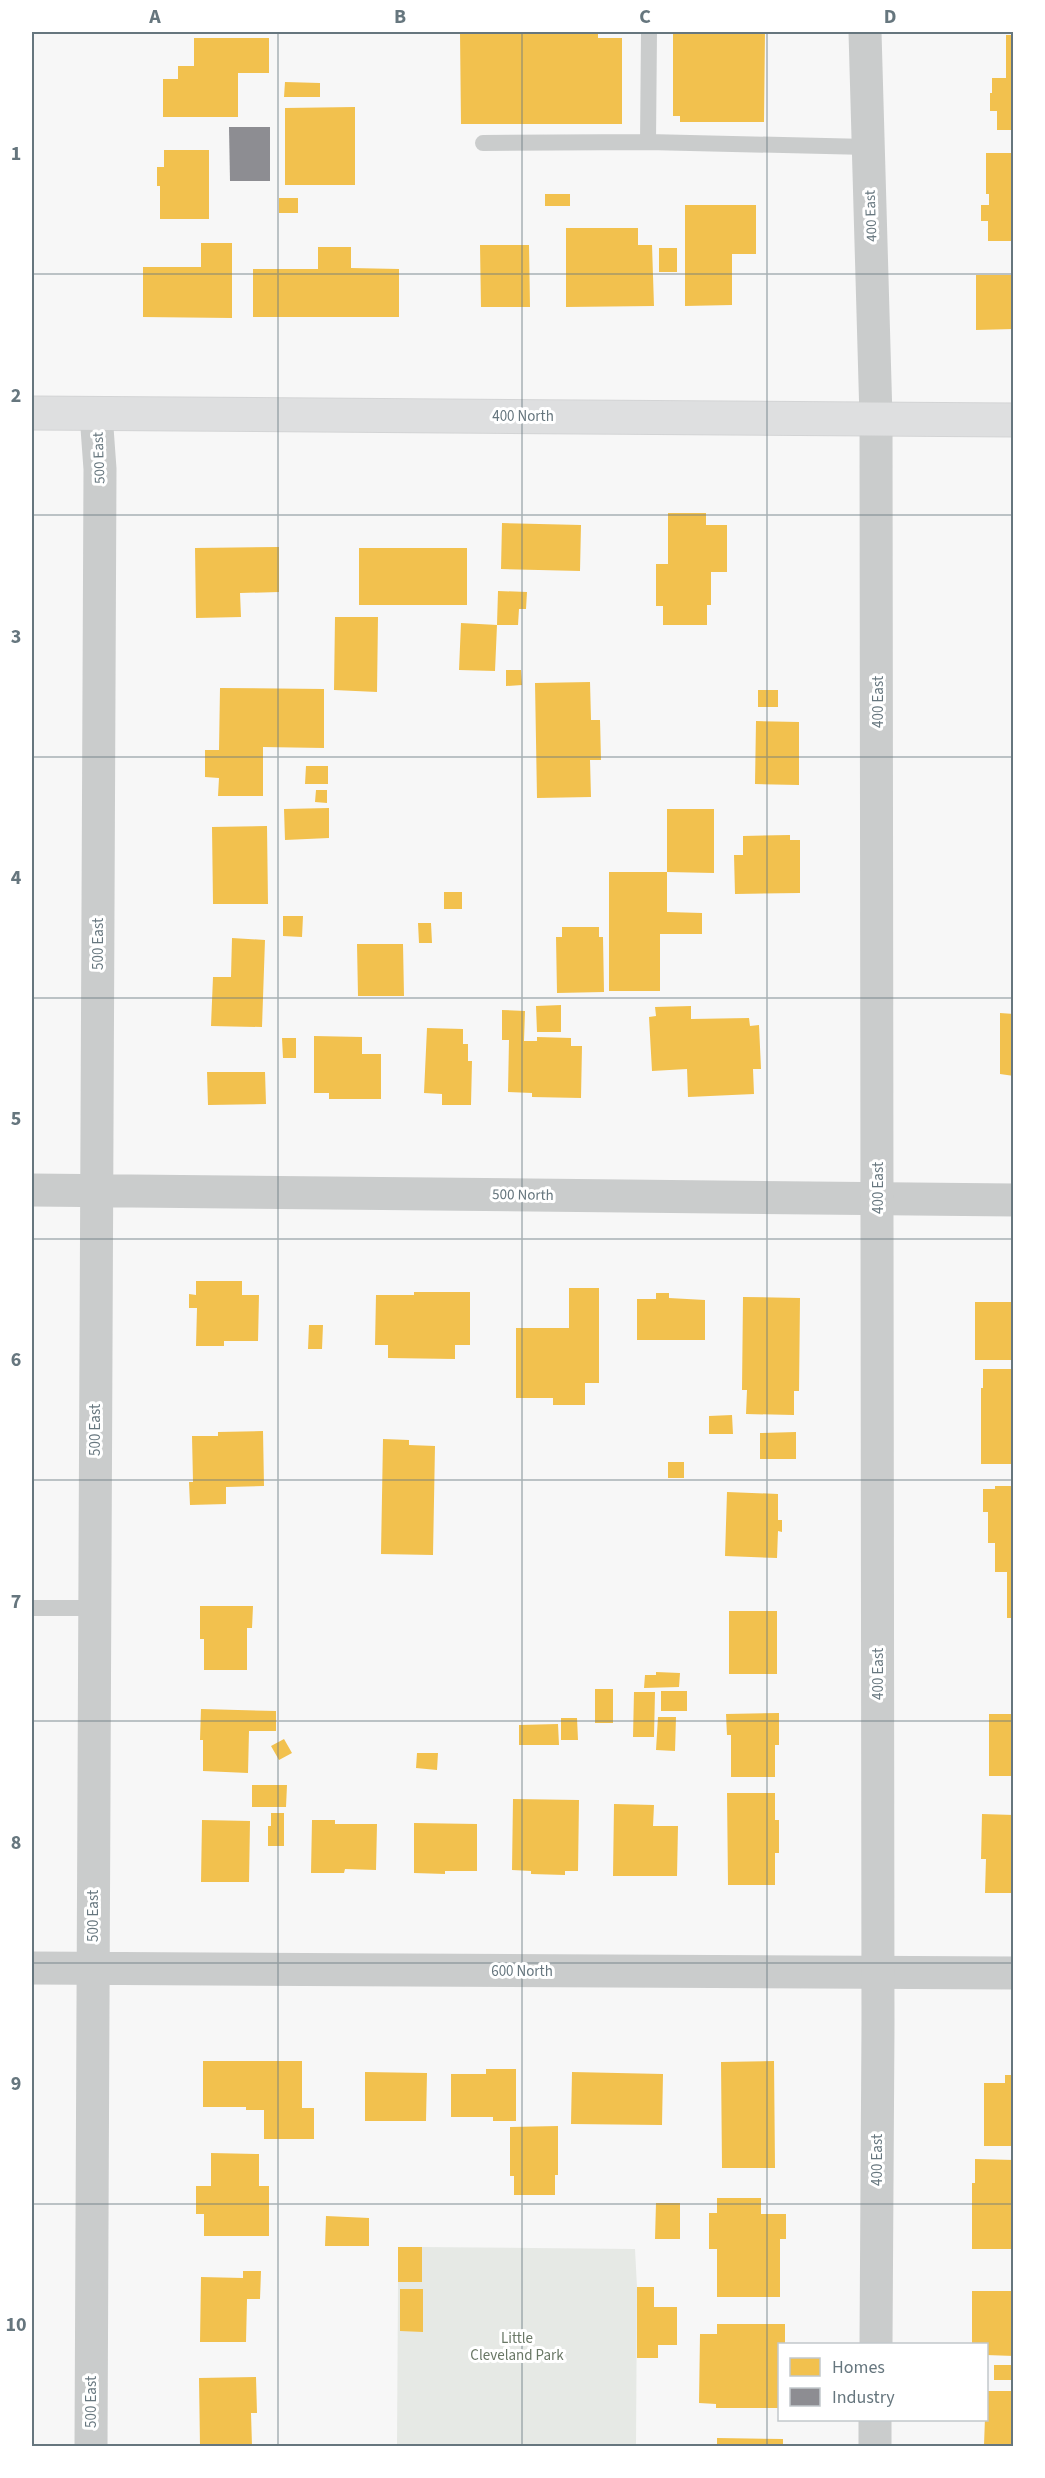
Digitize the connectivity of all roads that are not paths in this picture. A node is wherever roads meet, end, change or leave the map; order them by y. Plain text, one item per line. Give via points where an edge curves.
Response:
1 (649, 32) edge
2 (865, 32) edge
3 (648, 142) junction
4 (483, 143) dead end
5 (868, 147) junction
6 (32, 413) edge
7 (96, 414) junction
8 (876, 418) junction
9 (1014, 420) edge
10 (32, 1190) edge
11 (97, 1190) junction
12 (878, 1199) junction
13 (1014, 1200) edge
14 (32, 1608) edge
15 (94, 1608) junction
16 (32, 1968) edge
17 (93, 1968) junction
18 (878, 1973) junction
19 (1014, 1974) edge
20 (876, 2343) edge
21 (875, 2421) edge
22 (91, 2446) edge
23 (875, 2446) edge

1 - 3 lane
2 - 5 street, 400 East
3 - 4 lane
3 - 5 lane
5 - 8 street, 400 East
6 - 7 main road, 400 North
7 - 8 main road, 400 North
7 - 11 street, 500 East via 100,469
8 - 9 main road, 400 North
8 - 12 street, 400 East
10 - 11 street, 500 North
11 - 12 street, 500 North
11 - 15 street, 500 East
12 - 13 street, 500 North
12 - 18 street, 400 East
14 - 15 lane
15 - 17 street, 500 East
16 - 17 street, 600 North
17 - 18 street, 600 North
17 - 22 street, 500 East
18 - 19 street, 600 North
18 - 20 street, 400 East
21 - 23 street

